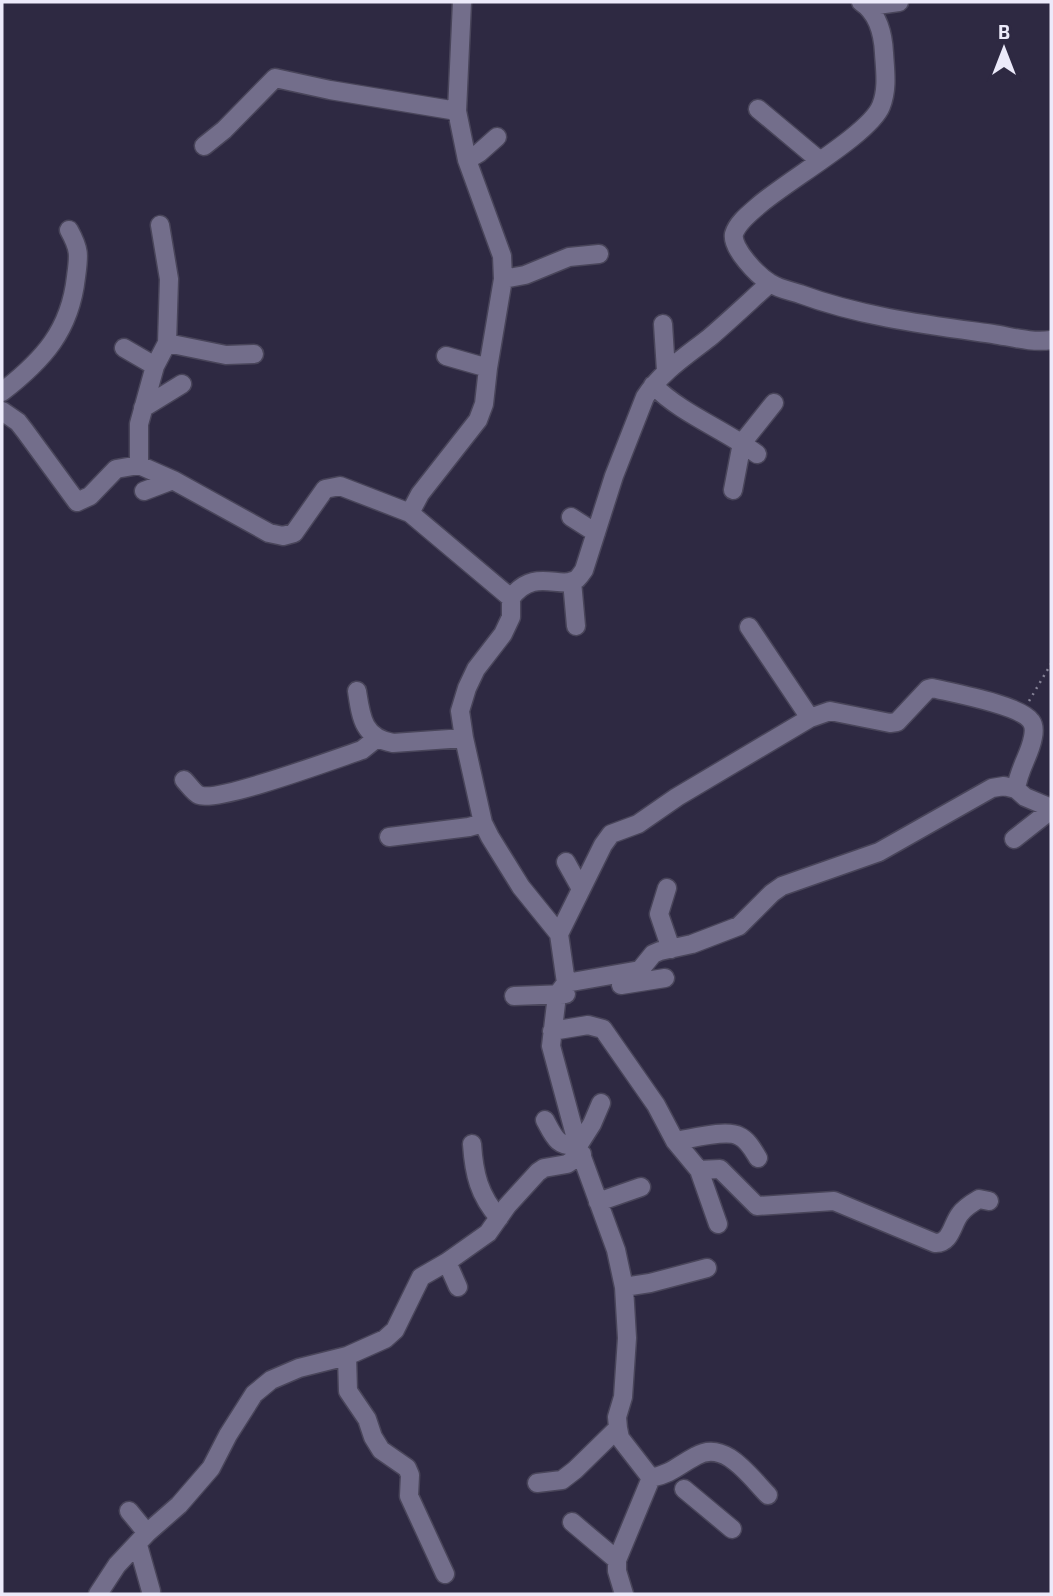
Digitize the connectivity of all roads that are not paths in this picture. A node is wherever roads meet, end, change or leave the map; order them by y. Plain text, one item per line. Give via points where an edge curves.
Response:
1 (899, 2) edge
2 (460, 3) edge
3 (872, 6) edge
4 (758, 109) dead end
5 (457, 111) junction
6 (497, 137) dead end
7 (204, 146) dead end
8 (467, 160) junction
9 (819, 160) junction
10 (160, 225) dead end
11 (69, 230) dead end
12 (599, 254) dead end
13 (503, 279) junction
14 (770, 283) junction
15 (663, 324) dead end
16 (1051, 340) edge
17 (167, 343) junction
18 (124, 348) dead end
19 (254, 354) dead end
20 (446, 356) dead end
21 (155, 366) junction
22 (488, 368) junction
23 (666, 371) junction
24 (183, 384) dead end
25 (653, 385) junction
26 (2, 392) edge
27 (774, 403) dead end
28 (143, 408) junction
29 (2, 411) edge
30 (742, 443) junction
31 (757, 454) dead end
32 (139, 466) junction
33 (173, 480) junction
34 (733, 490) dead end
35 (144, 491) dead end
36 (410, 513) junction
37 (571, 517) dead end
38 (596, 533) junction
39 (572, 581) junction
40 (511, 598) junction
41 (576, 626) dead end
42 (749, 627) dead end
43 (358, 691) dead end
44 (810, 718) junction
45 (377, 738) junction
46 (464, 738) junction
47 (184, 780) dead end
48 (1016, 789) junction
49 (1051, 809) edge
50 (483, 822) junction
51 (389, 838) dead end
52 (1014, 839) dead end
53 (566, 862) dead end
54 (667, 888) dead end
55 (581, 889) junction
56 (559, 934) junction
57 (671, 948) junction
58 (665, 978) dead end
59 (561, 989) junction
60 (514, 996) dead end
61 (552, 1031) junction
62 (601, 1102) dead end
63 (545, 1120) dead end
64 (675, 1141) junction
65 (472, 1144) dead end
66 (580, 1150) junction
67 (758, 1158) dead end
68 (699, 1170) junction
69 (641, 1186) dead end
70 (989, 1201) dead end
71 (598, 1202) junction
72 (499, 1218) junction
73 (718, 1224) dead end
74 (447, 1262) junction
75 (707, 1268) dead end
76 (458, 1287) dead end
77 (624, 1287) junction
78 (347, 1356) junction
79 (618, 1428) junction
80 (651, 1478) junction
81 (676, 1481) junction
82 (537, 1483) dead end
83 (768, 1495) dead end
84 (129, 1511) dead end
85 (572, 1522) dead end
86 (732, 1529) dead end
87 (142, 1539) junction
88 (617, 1560) junction
89 (445, 1574) dead end
90 (150, 1591) dead end
91 (97, 1594) edge
92 (624, 1594) edge

1 - 3 street
2 - 5 street
3 - 9 street via 883,43 886,80 882,104 868,125
4 - 9 street
5 - 7 street via 275,78
5 - 8 street
6 - 8 street
8 - 13 street via 502,256
9 - 14 street via 736,229 733,237 741,255
10 - 17 street via 169,279
11 - 26 street via 80,257 70,311 53,344
12 - 13 street via 569,257
13 - 22 street
14 - 16 street via 872,314
14 - 23 street
15 - 23 street
17 - 19 street via 226,355
17 - 21 street
18 - 21 street
20 - 22 street
21 - 28 street
22 - 36 street via 478,420
23 - 25 street
24 - 28 street
25 - 30 street
25 - 38 street via 614,476
27 - 30 street
28 - 32 street
29 - 32 street via 18,422 78,502 116,469
30 - 31 street
30 - 34 street
32 - 33 street
33 - 35 street
33 - 36 street via 269,533 283,536 294,533 318,496 331,486
36 - 40 street
37 - 38 street
38 - 39 street via 584,570
39 - 40 street via 523,584
39 - 41 street
40 - 46 street via 511,617 503,634 467,688 460,711
42 - 44 street
43 - 45 street via 365,725
44 - 48 street via 830,711 897,722 932,688 1017,710 1032,722 1033,738
44 - 55 street via 638,824 611,834
45 - 46 street via 393,743
45 - 47 street via 362,750 233,791 198,795
46 - 50 street
48 - 49 street
48 - 57 street via 992,788 879,852 782,886 739,926
49 - 52 street
50 - 51 street
50 - 56 street via 521,887
53 - 55 street
54 - 57 street via 659,914
55 - 56 street
56 - 59 street
57 - 59 street via 653,954 640,970
58 - 59 street
59 - 60 street
59 - 61 street
61 - 64 street via 588,1025 603,1029
61 - 66 street via 556,1069
62 - 66 street
63 - 66 street via 555,1138
64 - 67 street via 739,1135
64 - 68 street
65 - 72 street via 477,1184
66 - 71 street
66 - 72 street via 567,1164 538,1172
68 - 70 street via 720,1169 757,1206 834,1201 935,1243 946,1240 969,1205 979,1199
68 - 73 street
69 - 71 street
71 - 77 street
72 - 74 street via 478,1242
74 - 76 street
74 - 78 street via 421,1277 395,1330
75 - 77 street
77 - 79 street via 627,1338
78 - 87 street via 299,1368 271,1380 254,1394 211,1468
78 - 89 street via 348,1391 380,1450 407,1468 409,1496
79 - 80 street
79 - 82 street via 562,1480
80 - 81 street
80 - 88 street
81 - 83 street via 699,1454 715,1451 725,1454
81 - 86 street
84 - 87 street
85 - 88 street
87 - 90 street
87 - 91 street
88 - 92 street

